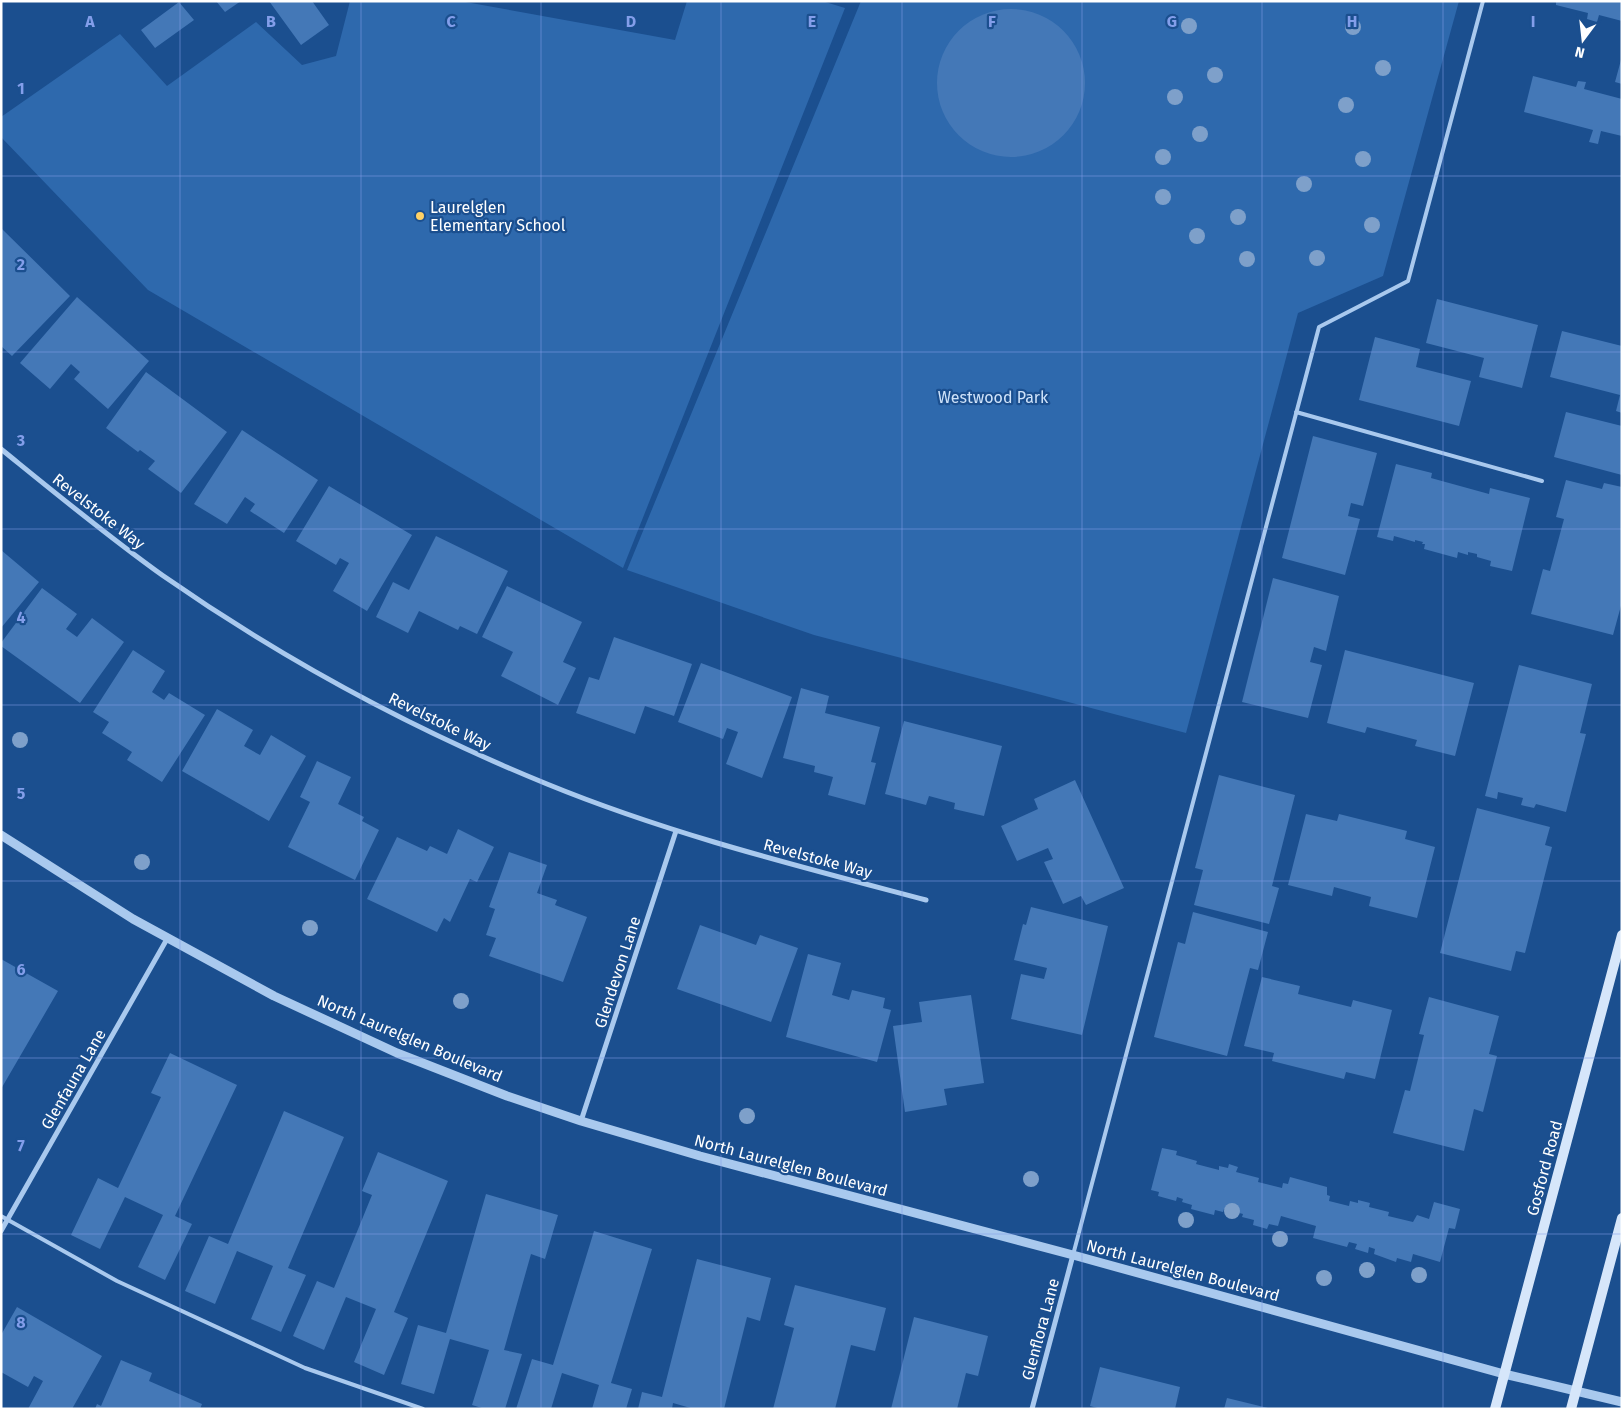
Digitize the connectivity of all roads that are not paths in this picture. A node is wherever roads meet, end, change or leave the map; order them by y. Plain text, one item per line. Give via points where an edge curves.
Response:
1 (1483, 1) edge
2 (1296, 412) junction
3 (1, 449) edge
4 (1542, 481) dead end
5 (676, 831) junction
6 (1, 835) edge
7 (926, 900) dead end
8 (1622, 935) edge
9 (167, 939) junction
10 (581, 1121) junction
11 (1, 1216) edge
12 (1622, 1218) edge
13 (8, 1220) junction
14 (1, 1231) edge
15 (1073, 1255) junction
16 (1504, 1374) junction
17 (1576, 1390) junction
18 (1622, 1402) edge
19 (422, 1409) edge
20 (1032, 1409) edge
21 (1495, 1409) edge
22 (1571, 1409) edge

1 - 2 lane via 1408,281 1319,327
2 - 4 lane
2 - 15 lane
3 - 5 street, Revelstoke Way via 77,512 162,574 246,631 364,698 455,744 548,784
5 - 7 street, Revelstoke Way
5 - 10 street, Glendevon Lane
6 - 9 street, North Laurelglen Boulevard
8 - 16 main road, Gosford Road
9 - 10 street, North Laurelglen Boulevard via 274,996 398,1053
9 - 13 street, Glenfauna Lane
10 - 15 street, North Laurelglen Boulevard
11 - 13 lane
12 - 17 main road
13 - 14 street, Glenfauna Lane
13 - 19 lane via 117,1281 305,1368
15 - 16 street, North Laurelglen Boulevard
15 - 20 street, Glenflora Lane
16 - 17 street, North Laurelglen Boulevard
16 - 21 main road, Gosford Road
17 - 18 street, North Laurelglen Boulevard
17 - 22 main road

